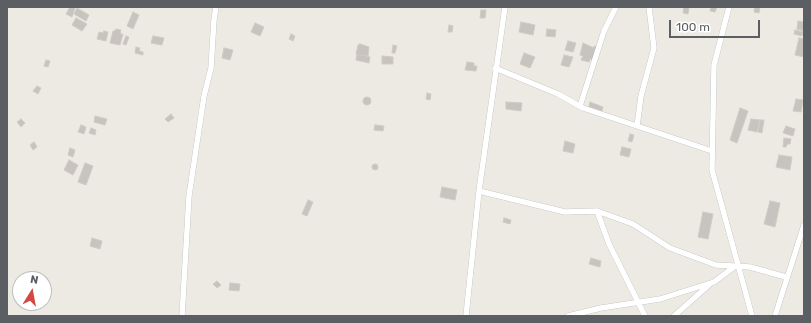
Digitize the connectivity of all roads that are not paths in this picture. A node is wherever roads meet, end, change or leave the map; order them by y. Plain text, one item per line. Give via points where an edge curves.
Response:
1 (216, 7) edge
2 (505, 7) edge
3 (616, 7) edge
4 (649, 7) edge
5 (729, 7) edge
6 (495, 68) junction
7 (580, 106) junction
8 (637, 126) junction
9 (712, 151) junction
10 (479, 191) junction
11 (597, 211) junction
12 (804, 225) edge
13 (736, 267) junction
14 (786, 277) junction
15 (714, 282) junction
16 (639, 302) junction
17 (182, 316) edge
18 (466, 316) edge
19 (568, 316) edge
20 (645, 316) edge
21 (674, 316) edge
22 (752, 316) edge
23 (775, 316) edge

1 - 17 street via 211,68 204,96 189,196
2 - 6 street
3 - 7 street via 604,31
4 - 8 street via 654,48 641,96
5 - 9 street via 714,65
6 - 7 street
6 - 10 street
7 - 8 street
8 - 9 street
9 - 13 street via 712,170
10 - 11 street via 565,212
10 - 18 street
11 - 13 street via 633,224 670,248 716,265
11 - 16 street via 609,244
12 - 14 street
13 - 14 street via 750,267
13 - 15 street
13 - 22 street
14 - 23 street
15 - 16 street via 660,299
15 - 21 street
16 - 19 street
16 - 20 street

